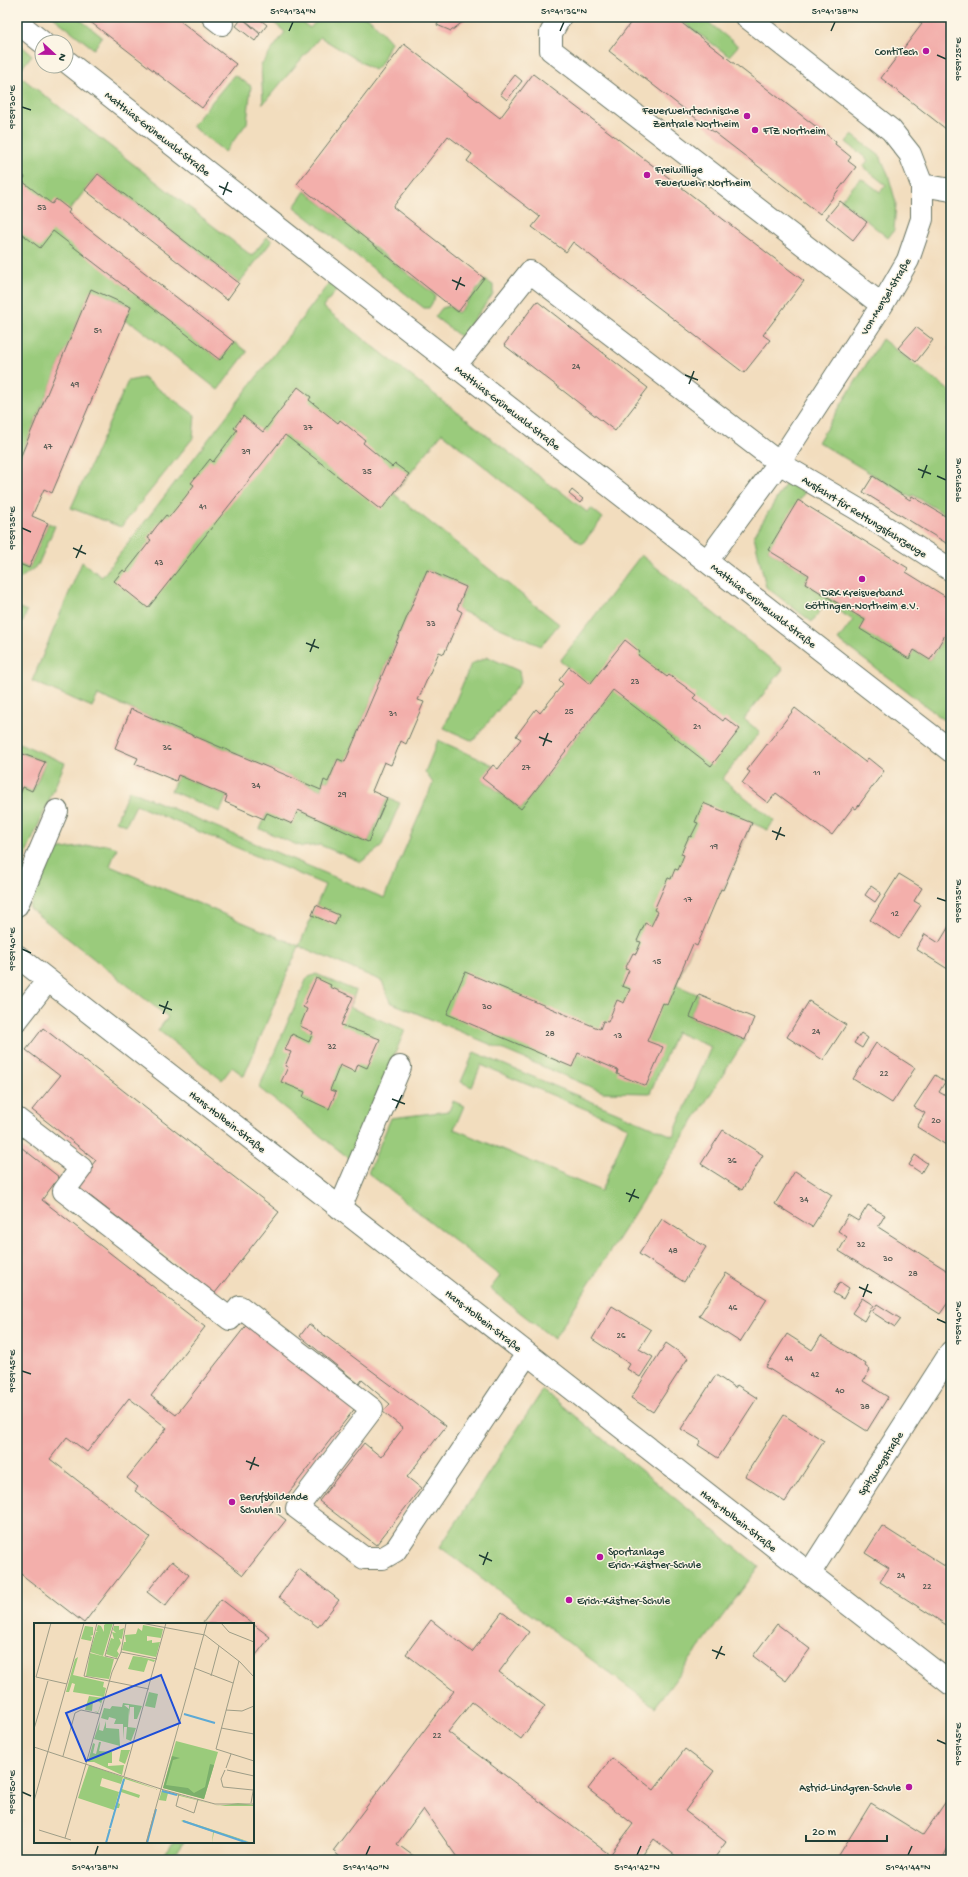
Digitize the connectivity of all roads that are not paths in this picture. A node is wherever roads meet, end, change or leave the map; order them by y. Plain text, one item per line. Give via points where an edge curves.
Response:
1 (560, 17) edge
2 (747, 17) edge
3 (17, 22) edge
4 (34, 36) edge
5 (74, 67) edge
6 (922, 185) junction
7 (951, 190) edge
8 (882, 305) junction
9 (455, 366) junction
10 (779, 463) junction
11 (707, 561) junction
12 (951, 570) edge
13 (951, 750) edge
14 (57, 811) dead end
15 (17, 905) edge
16 (17, 956) edge
17 (48, 980) junction
18 (17, 1020) edge
19 (400, 1067) dead end
20 (17, 1119) edge
21 (340, 1208) junction
22 (951, 1352) edge
23 (527, 1354) junction
24 (809, 1574) junction
25 (951, 1684) edge

1 - 8 street via 551,33 551,50
2 - 6 street, Von-Menzel-Straße via 891,130 910,154
3 - 4 street
5 - 9 street, Matthias-Grünewald-Straße
6 - 7 street
6 - 8 street, Von-Menzel-Straße via 922,219 908,260
8 - 10 street, Von-Menzel-Straße
9 - 10 street, Ausfahrt für Rettungsfahrzeuge via 530,272
9 - 11 street, Matthias-Grünewald-Straße
10 - 11 street, Von-Menzel-Straße
10 - 12 street, Ausfahrt für Rettungsfahrzeuge via 859,510
11 - 13 street, Matthias-Grünewald-Straße
14 - 15 street
16 - 17 street, Hans-Holbein-Straße
17 - 18 street
17 - 21 street, Hans-Holbein-Straße
19 - 21 street
20 - 23 street via 81,1168 64,1191 230,1319 240,1306 372,1409 297,1508 364,1558 383,1558 396,1552
21 - 23 street, Hans-Holbein-Straße
22 - 24 street, Spitzwegstraße
23 - 24 street, Hans-Holbein-Straße
24 - 25 street, Hans-Holbein-Straße

